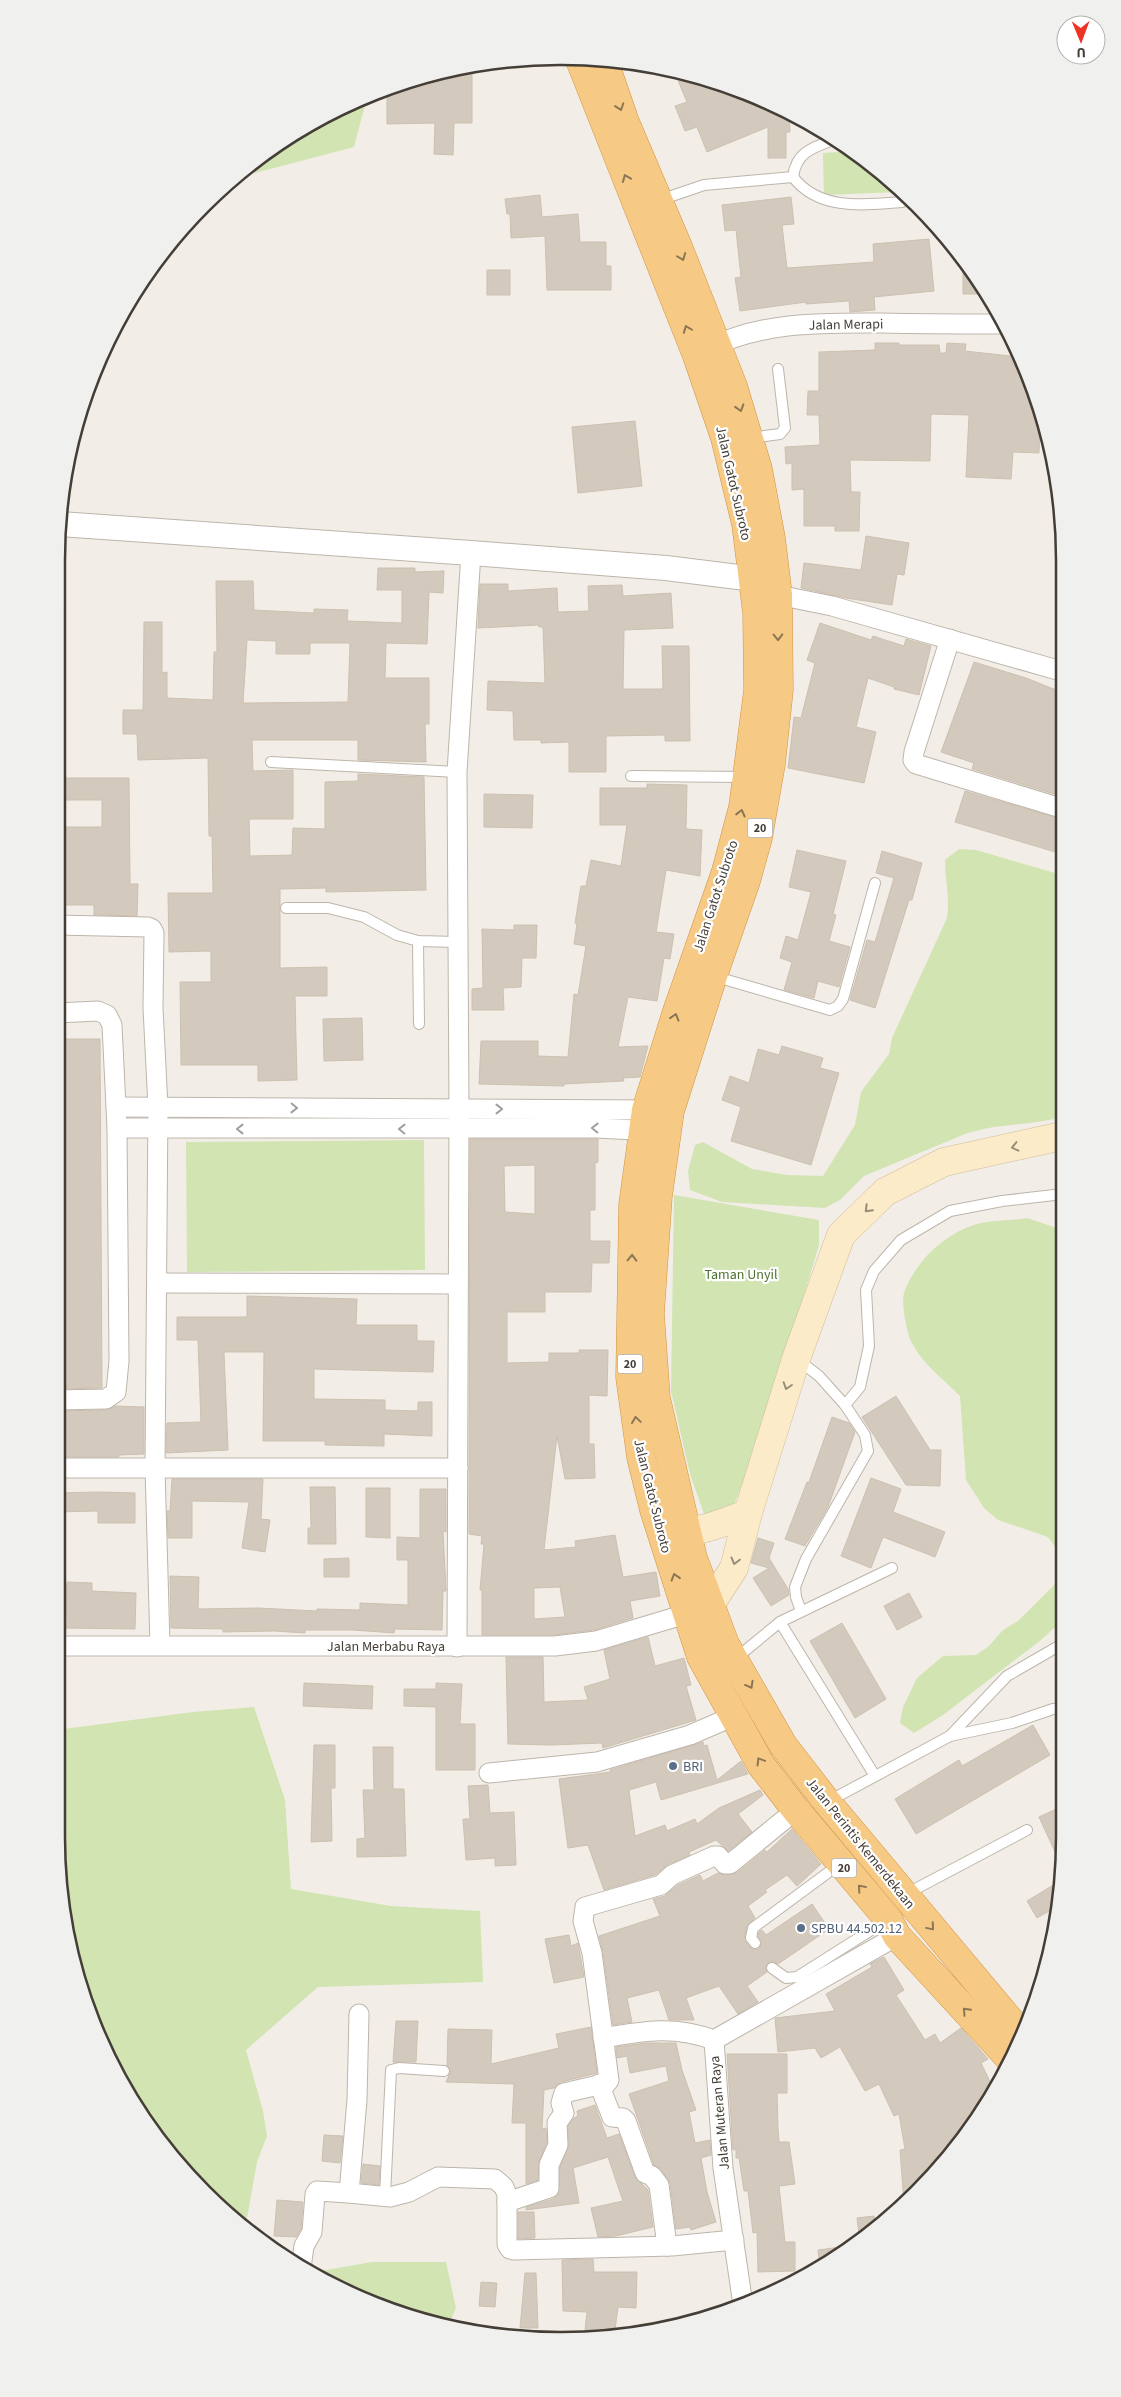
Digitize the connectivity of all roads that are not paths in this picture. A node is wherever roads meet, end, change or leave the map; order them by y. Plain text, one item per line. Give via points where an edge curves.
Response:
1 (583, 66) edge
2 (606, 67) edge
3 (826, 143) edge
4 (793, 177) junction
5 (902, 202) dead end
6 (648, 205) junction
7 (996, 324) edge
8 (706, 349) junction
9 (778, 369) dead end
10 (738, 441) junction
11 (66, 524) edge
12 (470, 553) junction
13 (769, 584) junction
14 (950, 639) junction
15 (1056, 670) edge
16 (272, 762) dead end
17 (457, 772) junction
18 (632, 776) dead end
19 (748, 777) junction
20 (1056, 806) edge
21 (875, 884) dead end
22 (286, 908) dead end
23 (65, 925) edge
24 (418, 941) junction
25 (457, 942) junction
26 (702, 972) junction
27 (65, 1012) edge
28 (419, 1024) dead end
29 (116, 1107) junction
30 (158, 1107) junction
31 (362, 1109) junction
32 (459, 1109) junction
33 (657, 1121) junction
34 (117, 1128) junction
35 (362, 1128) junction
36 (158, 1129) junction
37 (459, 1129) junction
38 (1056, 1137) edge
39 (1056, 1195) edge
40 (157, 1283) junction
41 (458, 1284) junction
42 (796, 1359) junction
43 (65, 1400) edge
44 (845, 1405) junction
45 (65, 1468) edge
46 (155, 1468) junction
47 (458, 1468) junction
48 (654, 1510) junction
49 (748, 1513) junction
50 (686, 1531) junction
51 (892, 1568) dead end
52 (698, 1610) junction
53 (801, 1611) junction
54 (780, 1622) junction
55 (160, 1645) junction
56 (65, 1646) edge
57 (457, 1647) junction
58 (1056, 1648) edge
59 (730, 1651) junction
60 (701, 1657) joint
61 (1056, 1709) edge
62 (734, 1716) junction
63 (950, 1736) junction
64 (488, 1773) dead end
65 (875, 1776) junction
66 (826, 1802) junction
67 (796, 1810) junction
68 (1027, 1830) dead end
69 (851, 1854) junction
70 (900, 1913) junction
71 (755, 1943) dead end
72 (772, 1968) dead end
73 (359, 2014) dead end
74 (1012, 2037) edge
75 (603, 2038) junction
76 (714, 2040) junction
77 (444, 2071) dead end
78 (599, 2084) junction
79 (349, 2193) junction
80 (385, 2196) junction
81 (507, 2202) junction
82 (734, 2240) junction
83 (667, 2246) junction
84 (302, 2259) edge
85 (742, 2297) edge

6 -> 1 highway, Jalan Gatot Subroto / 20
2 -> 6 highway, Jalan Gatot Subroto / 20
3 - 4 lane via 800,156 794,166
4 - 5 lane via 801,188 818,198 835,202 865,205
4 - 6 lane via 704,185
6 - 8 highway, Jalan Gatot Subroto / 20 via 679,249
7 - 8 street, Jalan Merapi via 809,324 758,329 732,336
8 - 10 highway, Jalan Gatot Subroto / 20 via 733,386
9 - 10 lane via 786,428 780,434
10 - 13 highway, Jalan Gatot Subroto / 20 via 758,469 772,538
11 - 12 street
12 - 13 street via 666,568
12 - 17 street
13 - 14 street via 832,606
13 - 19 highway, Jalan Gatot Subroto / 20
13 -> 26 highway, Jalan Gatot Subroto / 20 via 779,690 772,764 746,881
14 - 15 street
14 - 20 street via 913,760 916,764
16 - 17 lane
17 - 25 street
18 - 19 lane
26 -> 19 highway, Jalan Gatot Subroto / 20
21 - 26 lane via 844,1000 838,1006 830,1010
22 - 24 lane via 328,908 364,917 397,935
23 - 30 street via 148,926 152,929
24 - 25 lane
24 - 28 lane
25 - 32 street
26 - 33 highway, Jalan Gatot Subroto / 20
27 - 29 street via 98,1011 106,1015 112,1025
29 - 30 street
29 - 34 street
30 -> 31 street
30 - 36 street
31 - 32 street
31 - 35 street
32 -> 33 street
32 - 37 street
33 -> 37 street via 596,1128
48 -> 33 highway, Jalan Gatot Subroto / 20 via 641,1457 630,1377 633,1205
33 - 50 highway, Jalan Gatot Subroto / 20 via 658,1196 650,1314 656,1398
34 - 36 street
34 - 43 street via 119,1351 116,1392 106,1399
35 -> 36 street
37 -> 35 street
36 - 40 street
37 - 41 street
38 -> 42 main road via 944,1162 885,1192 841,1235
39 - 44 lane via 950,1211 901,1240 874,1271 866,1290 869,1346 860,1387
40 - 41 street
40 - 46 street
41 - 47 street
42 - 44 lane via 819,1376
42 -> 49 main road
44 - 53 lane via 866,1435 868,1451 794,1586
45 - 46 street
46 - 47 street
46 - 55 street
47 - 57 street
48 - 50 main road via 669,1528
52 -> 48 highway, Jalan Gatot Subroto / 20
49 - 50 main road via 710,1528
49 -> 52 main road via 734,1568
50 - 52 highway, Jalan Gatot Subroto / 20
51 - 53 lane
52 - 57 street, Jalan Merbabu Raya via 573,1645
52 - 59 highway, Jalan Gatot Subroto / 20
52 - 60 highway, Jalan Gatot Subroto / 20
53 - 54 lane
54 - 59 lane
54 - 65 lane
55 - 56 street, Jalan Merbabu Raya
55 - 57 street, Jalan Merbabu Raya
58 - 63 lane via 1007,1676
59 -> 66 highway, Jalan Perintis Kemerdekaan / 20 via 784,1744
60 - 62 highway, Jalan Perintis Kemerdekaan / 20
61 - 63 lane via 1012,1723
62 - 64 street via 690,1735 597,1762
67 -> 62 highway, Jalan Perintis Kemerdekaan / 20 via 761,1765
63 - 65 lane
65 - 66 lane
66 - 69 highway, Jalan Perintis Kemerdekaan / 20
67 - 69 highway, Jalan Perintis Kemerdekaan / 20
67 - 75 street via 730,1864 714,1856 672,1875 661,1885 584,1907 583,1921 592,1954
68 - 70 lane
69 - 70 highway, Jalan Perintis Kemerdekaan / 20
69 - 71 lane via 753,1928 751,1938
70 - 72 lane via 797,1977 786,1978
70 - 74 highway, Jalan Perintis Kemerdekaan / 20
70 - 76 street, Jalan Muteran Raya
73 - 79 street via 357,2100
75 - 76 street via 660,2029
75 - 78 street via 609,2078 607,2083
76 - 82 street, Jalan Muteran Raya via 723,2168
77 - 80 lane via 391,2070
78 - 81 street via 569,2091 562,2097 564,2113 557,2123 558,2145 549,2165 549,2188
78 - 83 street via 610,2115 626,2121 643,2170 659,2185
79 - 80 street
79 - 84 street via 323,2190 315,2194 312,2232 304,2246
80 - 81 street via 409,2192 438,2177 469,2177 500,2182
81 - 83 street via 507,2244 510,2249
82 - 83 street
82 - 85 street, Jalan Muteran Raya

